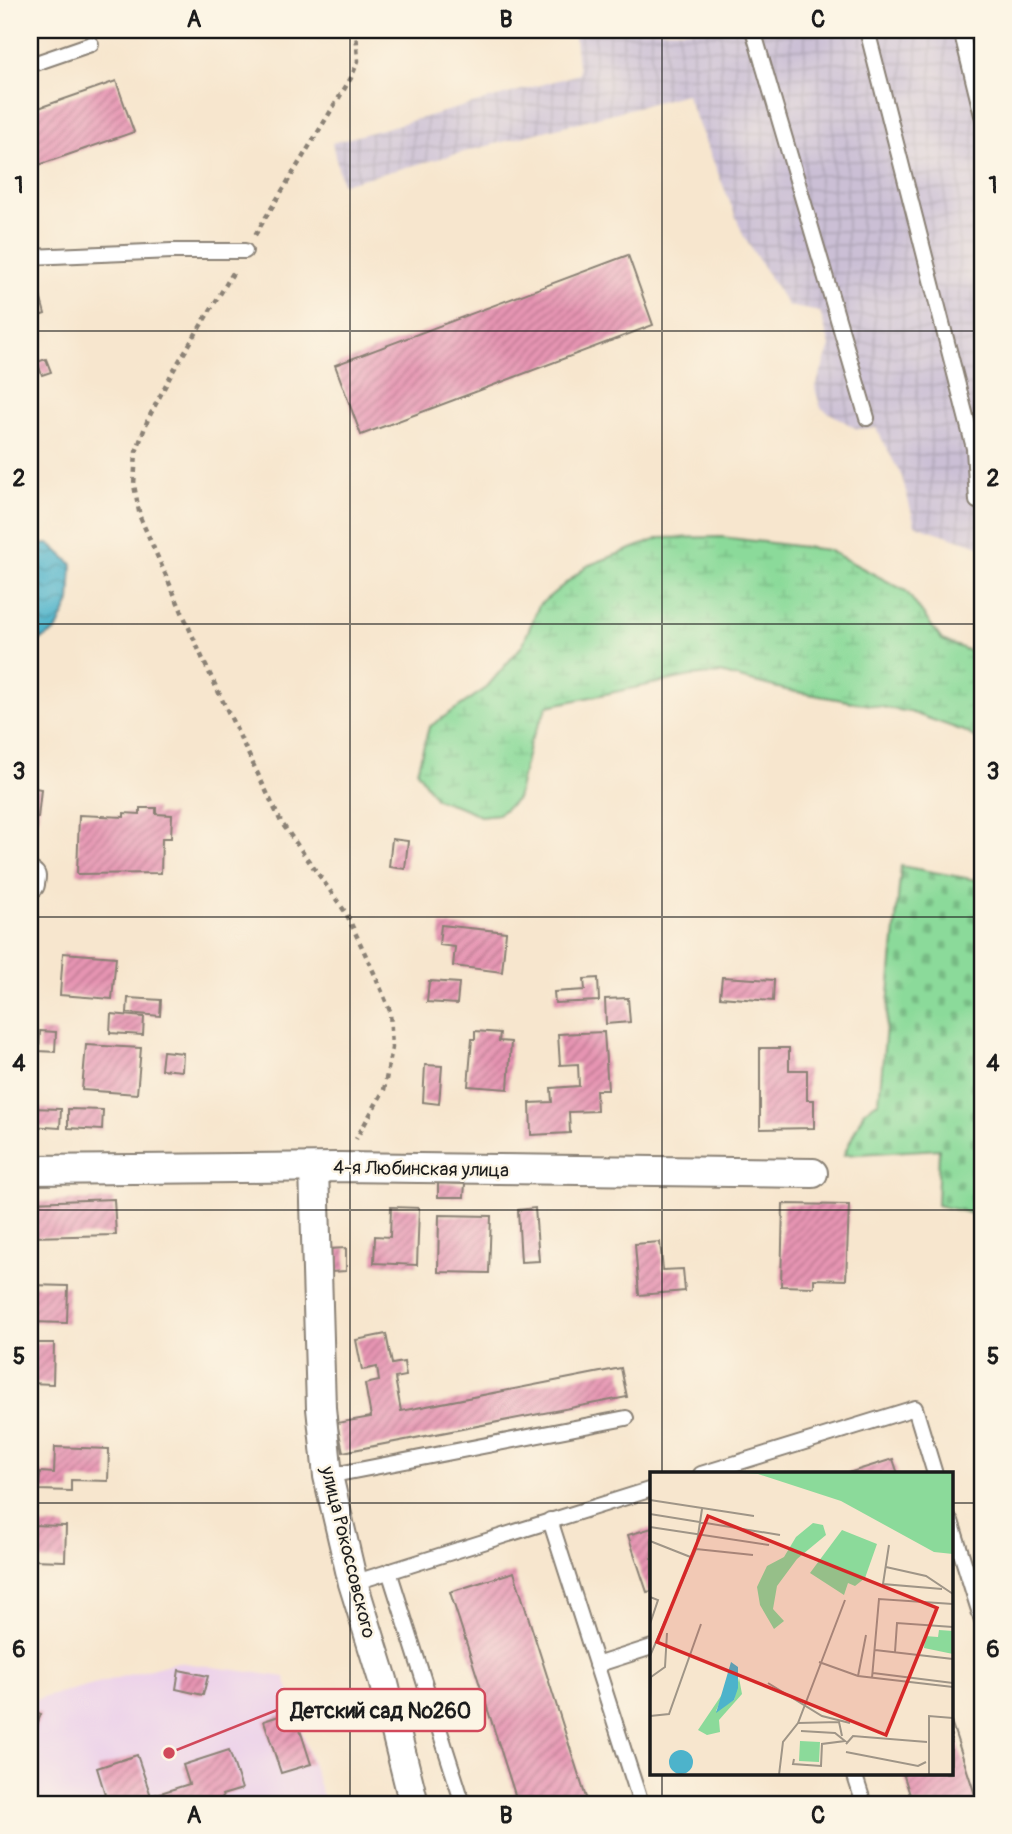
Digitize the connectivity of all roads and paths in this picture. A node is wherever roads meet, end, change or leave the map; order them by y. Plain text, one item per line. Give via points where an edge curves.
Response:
1 (356, 30) edge
2 (753, 30) edge
3 (867, 30) edge
4 (961, 30) edge
5 (91, 44) dead end
6 (30, 65) edge
7 (982, 115) edge
8 (246, 251) junction
9 (30, 257) edge
10 (867, 418) dead end
11 (977, 500) dead end
12 (327, 1167) junction
13 (30, 1170) edge
14 (813, 1174) dead end
15 (626, 1418) dead end
16 (707, 1472) edge
17 (934, 1472) edge
18 (328, 1476) junction
19 (650, 1490) edge
20 (550, 1520) junction
21 (953, 1527) edge
22 (389, 1571) junction
23 (353, 1583) junction
24 (982, 1620) edge
25 (650, 1648) edge
26 (596, 1665) junction
27 (854, 1774) edge
28 (414, 1804) edge
29 (463, 1804) edge
30 (641, 1804) edge
31 (864, 1804) edge

1 - 8 path via 358,61 351,78
2 - 10 lane
3 - 11 lane via 974,448
4 - 7 lane
5 - 6 lane
8 - 9 lane
8 - 12 path via 148,419 136,452 134,485 140,517 281,822 346,913 390,1011 392,1048 384,1090
12 - 13 street, 4-я Любинская улица
12 - 14 street, 4-я Любинская улица
12 - 18 street, улица Рокоссовского via 321,1408
15 - 18 lane
16 - 17 lane via 915,1408
18 - 23 street, улица Рокоссовского
19 - 20 lane
20 - 22 lane
20 - 26 lane
21 - 24 lane
22 - 23 lane
22 - 29 lane
23 - 28 street, улица Рокоссовского
25 - 26 lane
26 - 30 lane
27 - 31 lane

